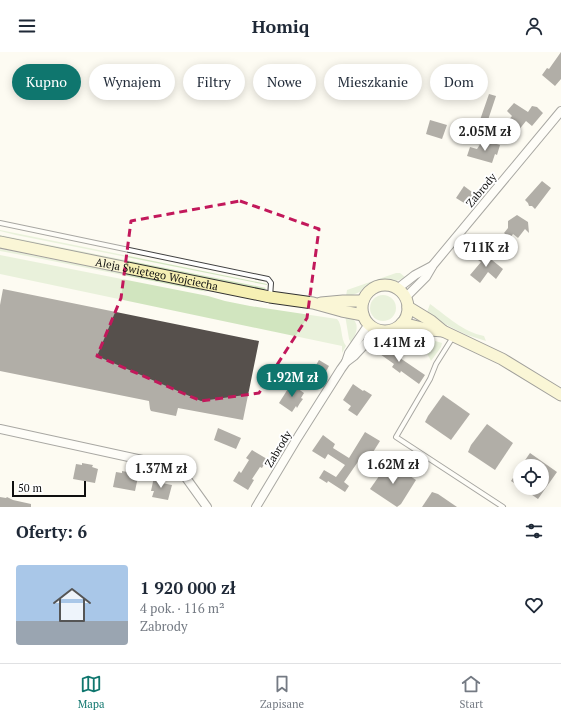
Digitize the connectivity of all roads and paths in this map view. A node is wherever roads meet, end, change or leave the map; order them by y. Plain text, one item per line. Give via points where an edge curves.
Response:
1 (561, 111) edge
2 (0, 223) edge
3 (0, 242) edge
4 (433, 265) junction
5 (397, 289) junction
6 (270, 297) junction
7 (363, 301) junction
8 (407, 302) junction
9 (313, 303) junction
10 (370, 323) junction
11 (402, 323) junction
12 (443, 331) junction
13 (454, 335) junction
14 (561, 395) edge
15 (0, 429) edge
16 (207, 507) edge
17 (256, 507) edge
18 (503, 507) edge

1 - 4 street, Zabrody
2 - 6 lane via 268,279 271,283
3 - 6 street, Aleja Świętego Wojciecha
4 - 5 street, Zabrody via 414,275
4 - 8 street, Zabrody
5 - 7 street via 384,285 377,287 371,290
5 - 8 street
6 - 9 street, Aleja Świętego Wojciecha
7 - 9 street, Aleja Świętego Wojciecha
7 - 10 street
8 - 11 street via 407,312
8 - 12 street
9 - 10 street, Aleja Świętego Wojciecha via 342,311
10 - 11 street via 391,330
10 - 17 street, Zabrody
11 - 12 street
12 - 13 street
13 - 14 street via 502,359
13 - 18 lane via 396,437
15 - 16 street via 179,468

